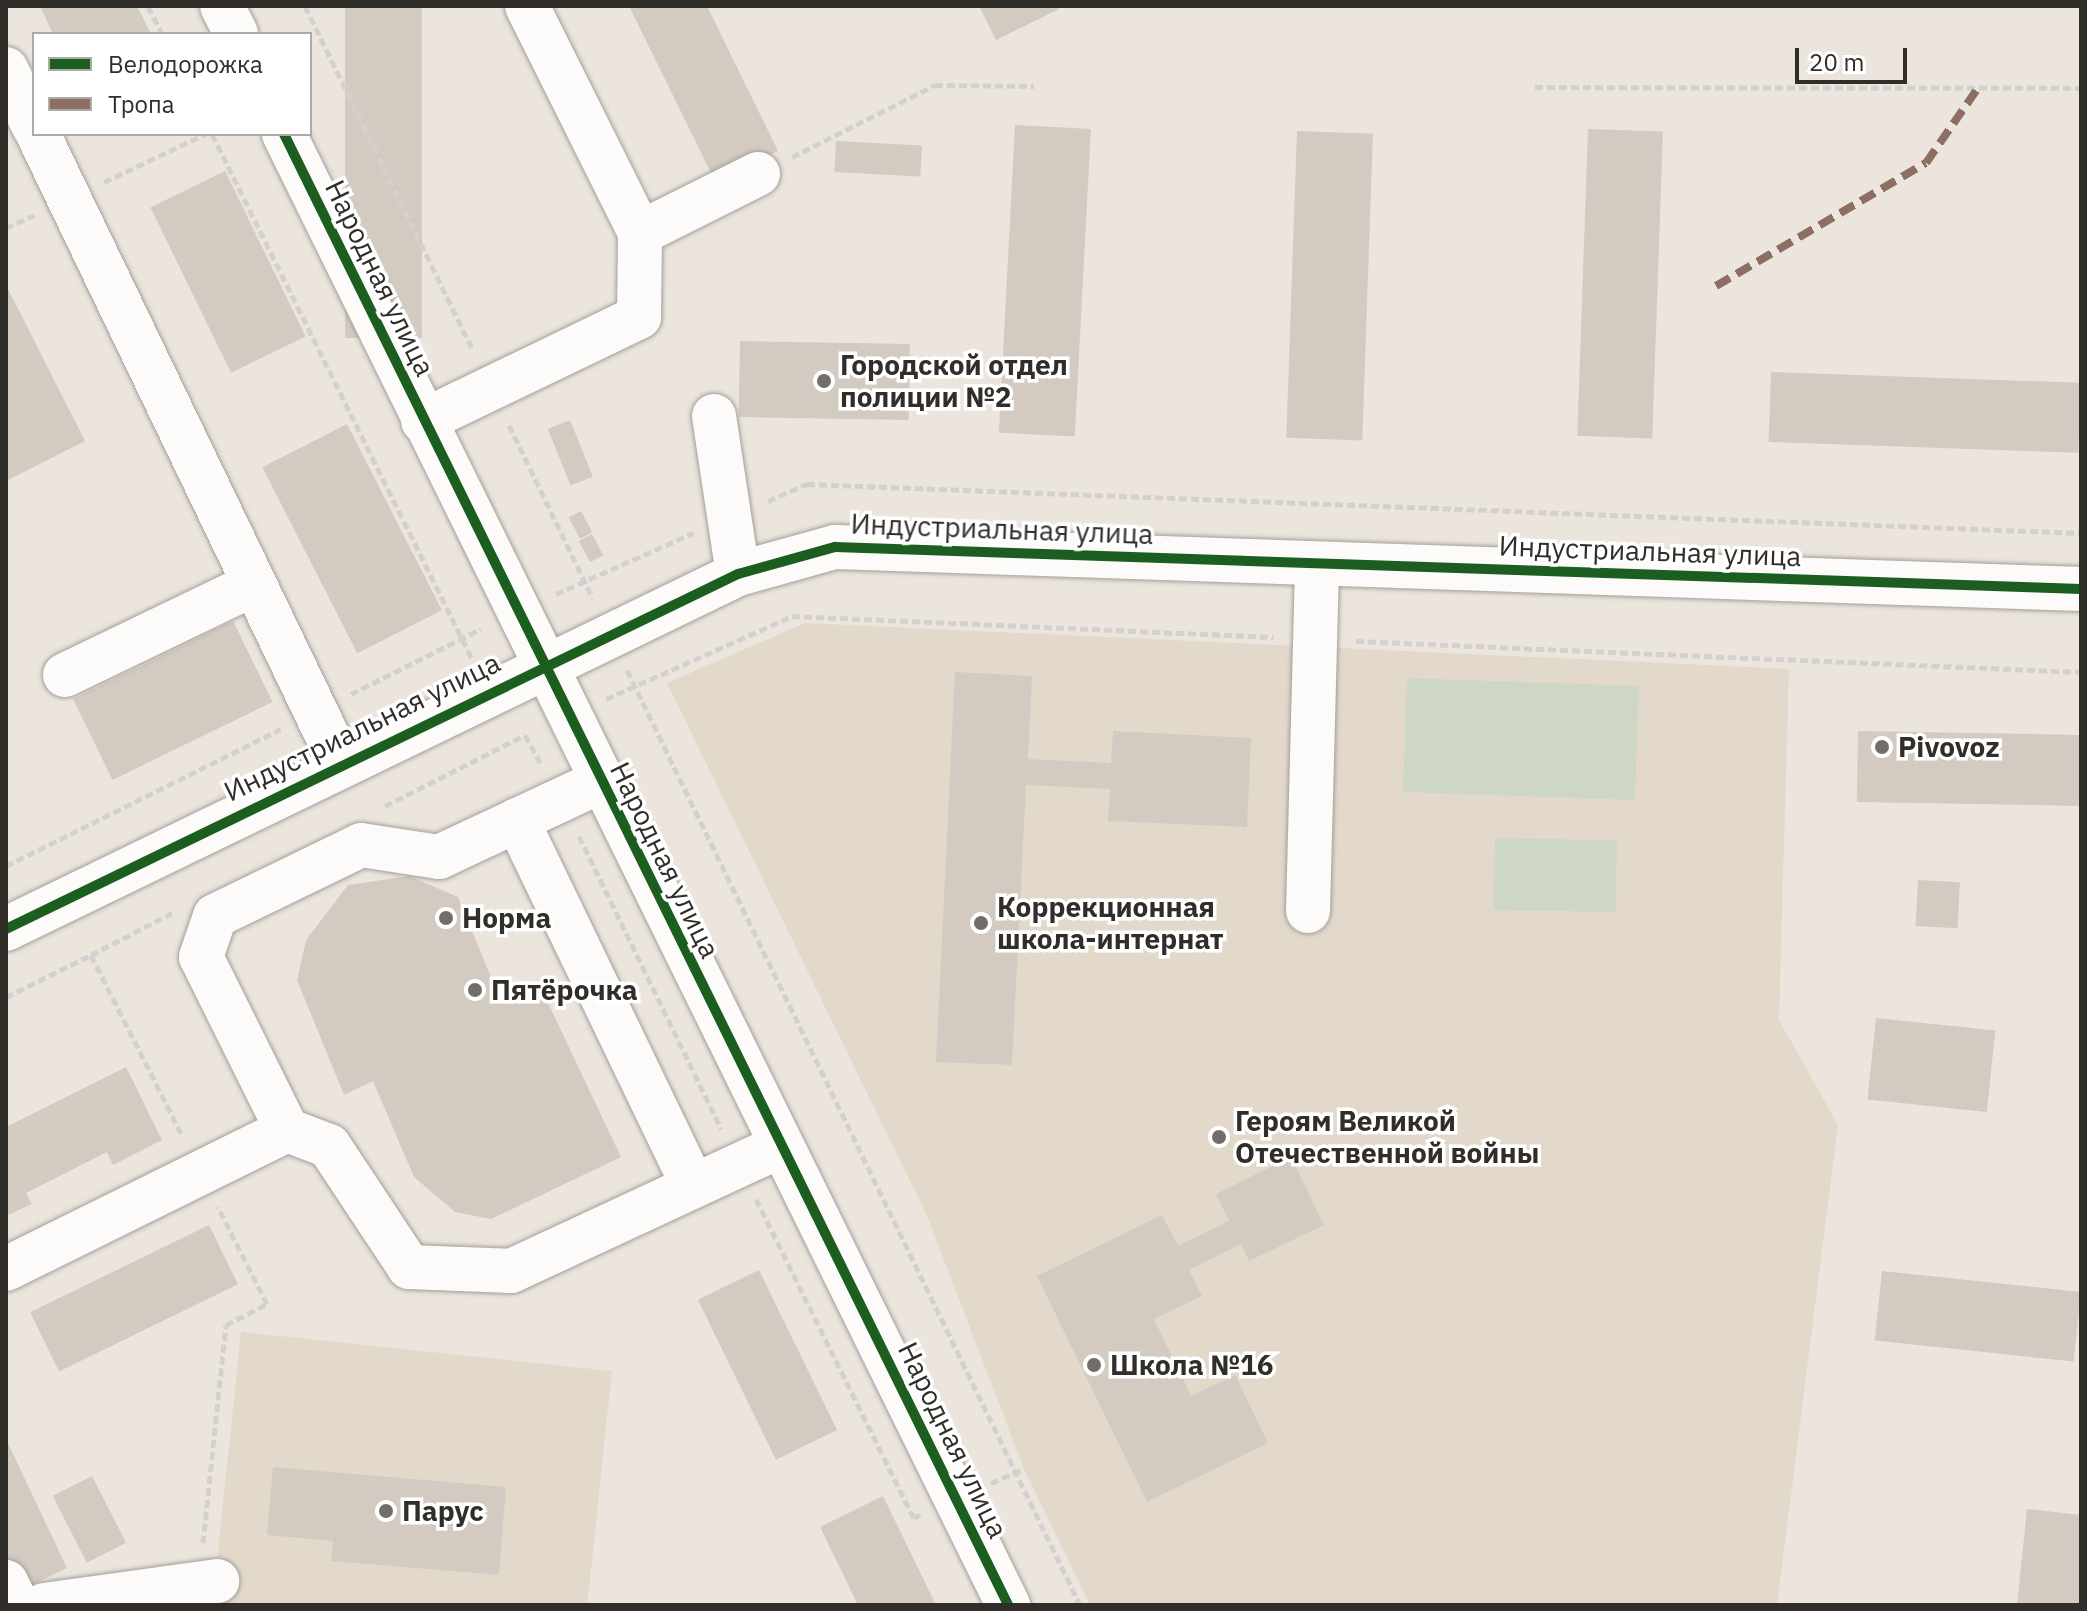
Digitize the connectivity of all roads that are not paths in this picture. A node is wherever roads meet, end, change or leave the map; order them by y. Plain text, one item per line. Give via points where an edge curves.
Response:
1 (222, 6) edge
2 (527, 6) edge
3 (235, 32) edge
4 (6, 69) edge
5 (32, 123) edge
6 (39, 136) edge
7 (285, 136) edge
8 (758, 174) road end
9 (640, 233) junction
10 (714, 416) dead end
11 (423, 421) junction
12 (1317, 564) junction
13 (738, 574) junction
14 (254, 584) junction
15 (2081, 589) edge
16 (542, 666) junction
17 (65, 675) dead end
18 (340, 762) junction
19 (599, 782) junction
20 (517, 820) junction
21 (1308, 911) dead end
22 (6, 929) edge
23 (287, 1130) junction
24 (780, 1146) junction
25 (693, 1186) junction
26 (6, 1269) edge
27 (217, 1581) dead end
28 (6, 1582) edge
29 (17, 1605) edge
30 (44, 1605) edge
31 (1008, 1605) edge

1 - 3 street
2 - 9 street
4 - 5 street
6 - 14 street
7 - 11 street, Народная улица
8 - 9 street
9 - 11 street via 639,317
10 - 13 street
11 - 16 street, Народная улица
12 - 13 street, Индустриальная улица via 835,547
12 - 15 street, Индустриальная улица
12 - 21 street
13 - 16 street, Индустриальная улица
14 - 17 street
14 - 18 street
16 - 18 street, Индустриальная улица
16 - 19 street, Народная улица
18 - 22 street, Индустриальная улица
19 - 20 street
19 - 24 street, Народная улица
20 - 23 street via 439,857 361,845 215,916 201,957
20 - 25 street
23 - 25 street via 329,1146 409,1267 511,1271
23 - 26 street
24 - 25 street
24 - 31 street, Народная улица
27 - 30 street
28 - 29 street

